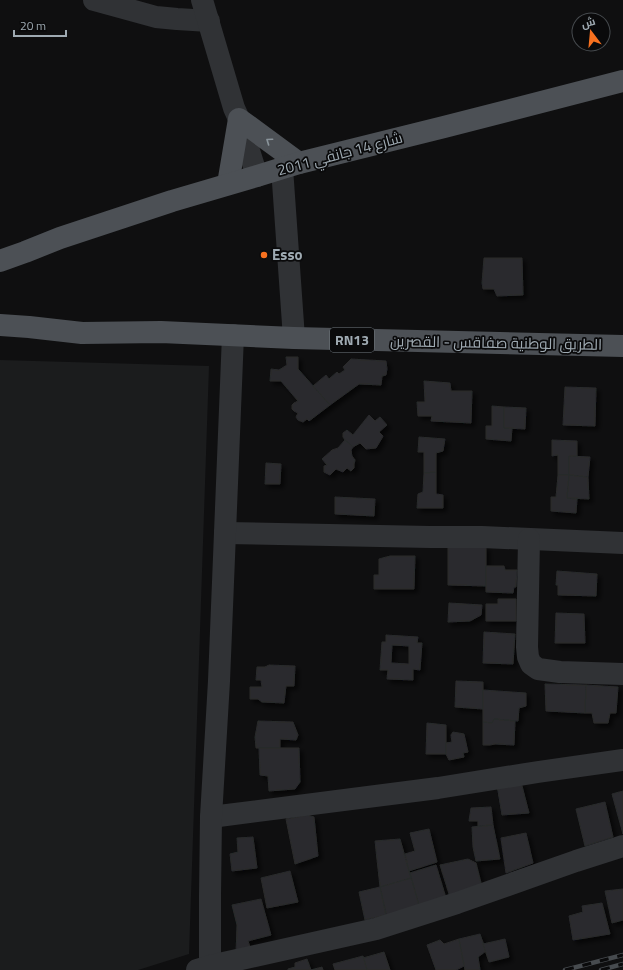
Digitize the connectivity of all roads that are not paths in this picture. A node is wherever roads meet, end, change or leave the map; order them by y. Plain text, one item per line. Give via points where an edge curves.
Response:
1 (94, 0) edge
2 (202, 0) edge
3 (209, 21) junction
4 (623, 81) edge
5 (239, 119) junction
6 (291, 165) junction
7 (257, 176) junction
8 (228, 184) junction
9 (60, 238) junction
10 (0, 249) edge
11 (0, 261) edge
12 (0, 325) edge
13 (82, 333) junction
14 (233, 335) junction
15 (0, 338) edge
16 (294, 338) junction
17 (623, 346) edge
18 (225, 533) junction
19 (529, 539) junction
20 (623, 543) edge
21 (623, 674) edge
22 (623, 760) edge
23 (212, 817) junction
24 (623, 846) edge
25 (203, 968) edge

1 - 3 street via 156,17
2 - 3 street
3 - 5 street
4 - 6 main road, شارع 14 جانفي 2011
6 -> 5 main road
5 - 7 street
5 - 8 main road
6 - 7 main road, شارع 14 جانفي 2011
6 - 16 street
7 - 8 main road, شارع 14 جانفي 2011
8 - 9 main road, شارع 14 جانفي 2011
9 - 10 main road, شارع 14 جانفي 2011
9 - 11 main road, شارع 14 جانفي 2011
12 - 13 main road, الطريق الوطنية صفاقس - القصرين
13 - 14 main road, الطريق الوطنية صفاقس - القصرين / RN13 via 161,332
13 - 15 main road, الطريق الوطنية صفاقس - القصرين / RN13 via 43,339
14 - 16 main road, الطريق الوطنية صفاقس - القصرين / RN13
14 - 18 street
16 - 17 main road, الطريق الوطنية صفاقس - القصرين / RN13
18 - 19 street
18 - 23 street
19 - 20 street
19 - 21 street via 527,647 532,664 538,669 560,672
22 - 23 street via 438,788
23 - 25 street via 210,895
24 - 25 street via 376,929

